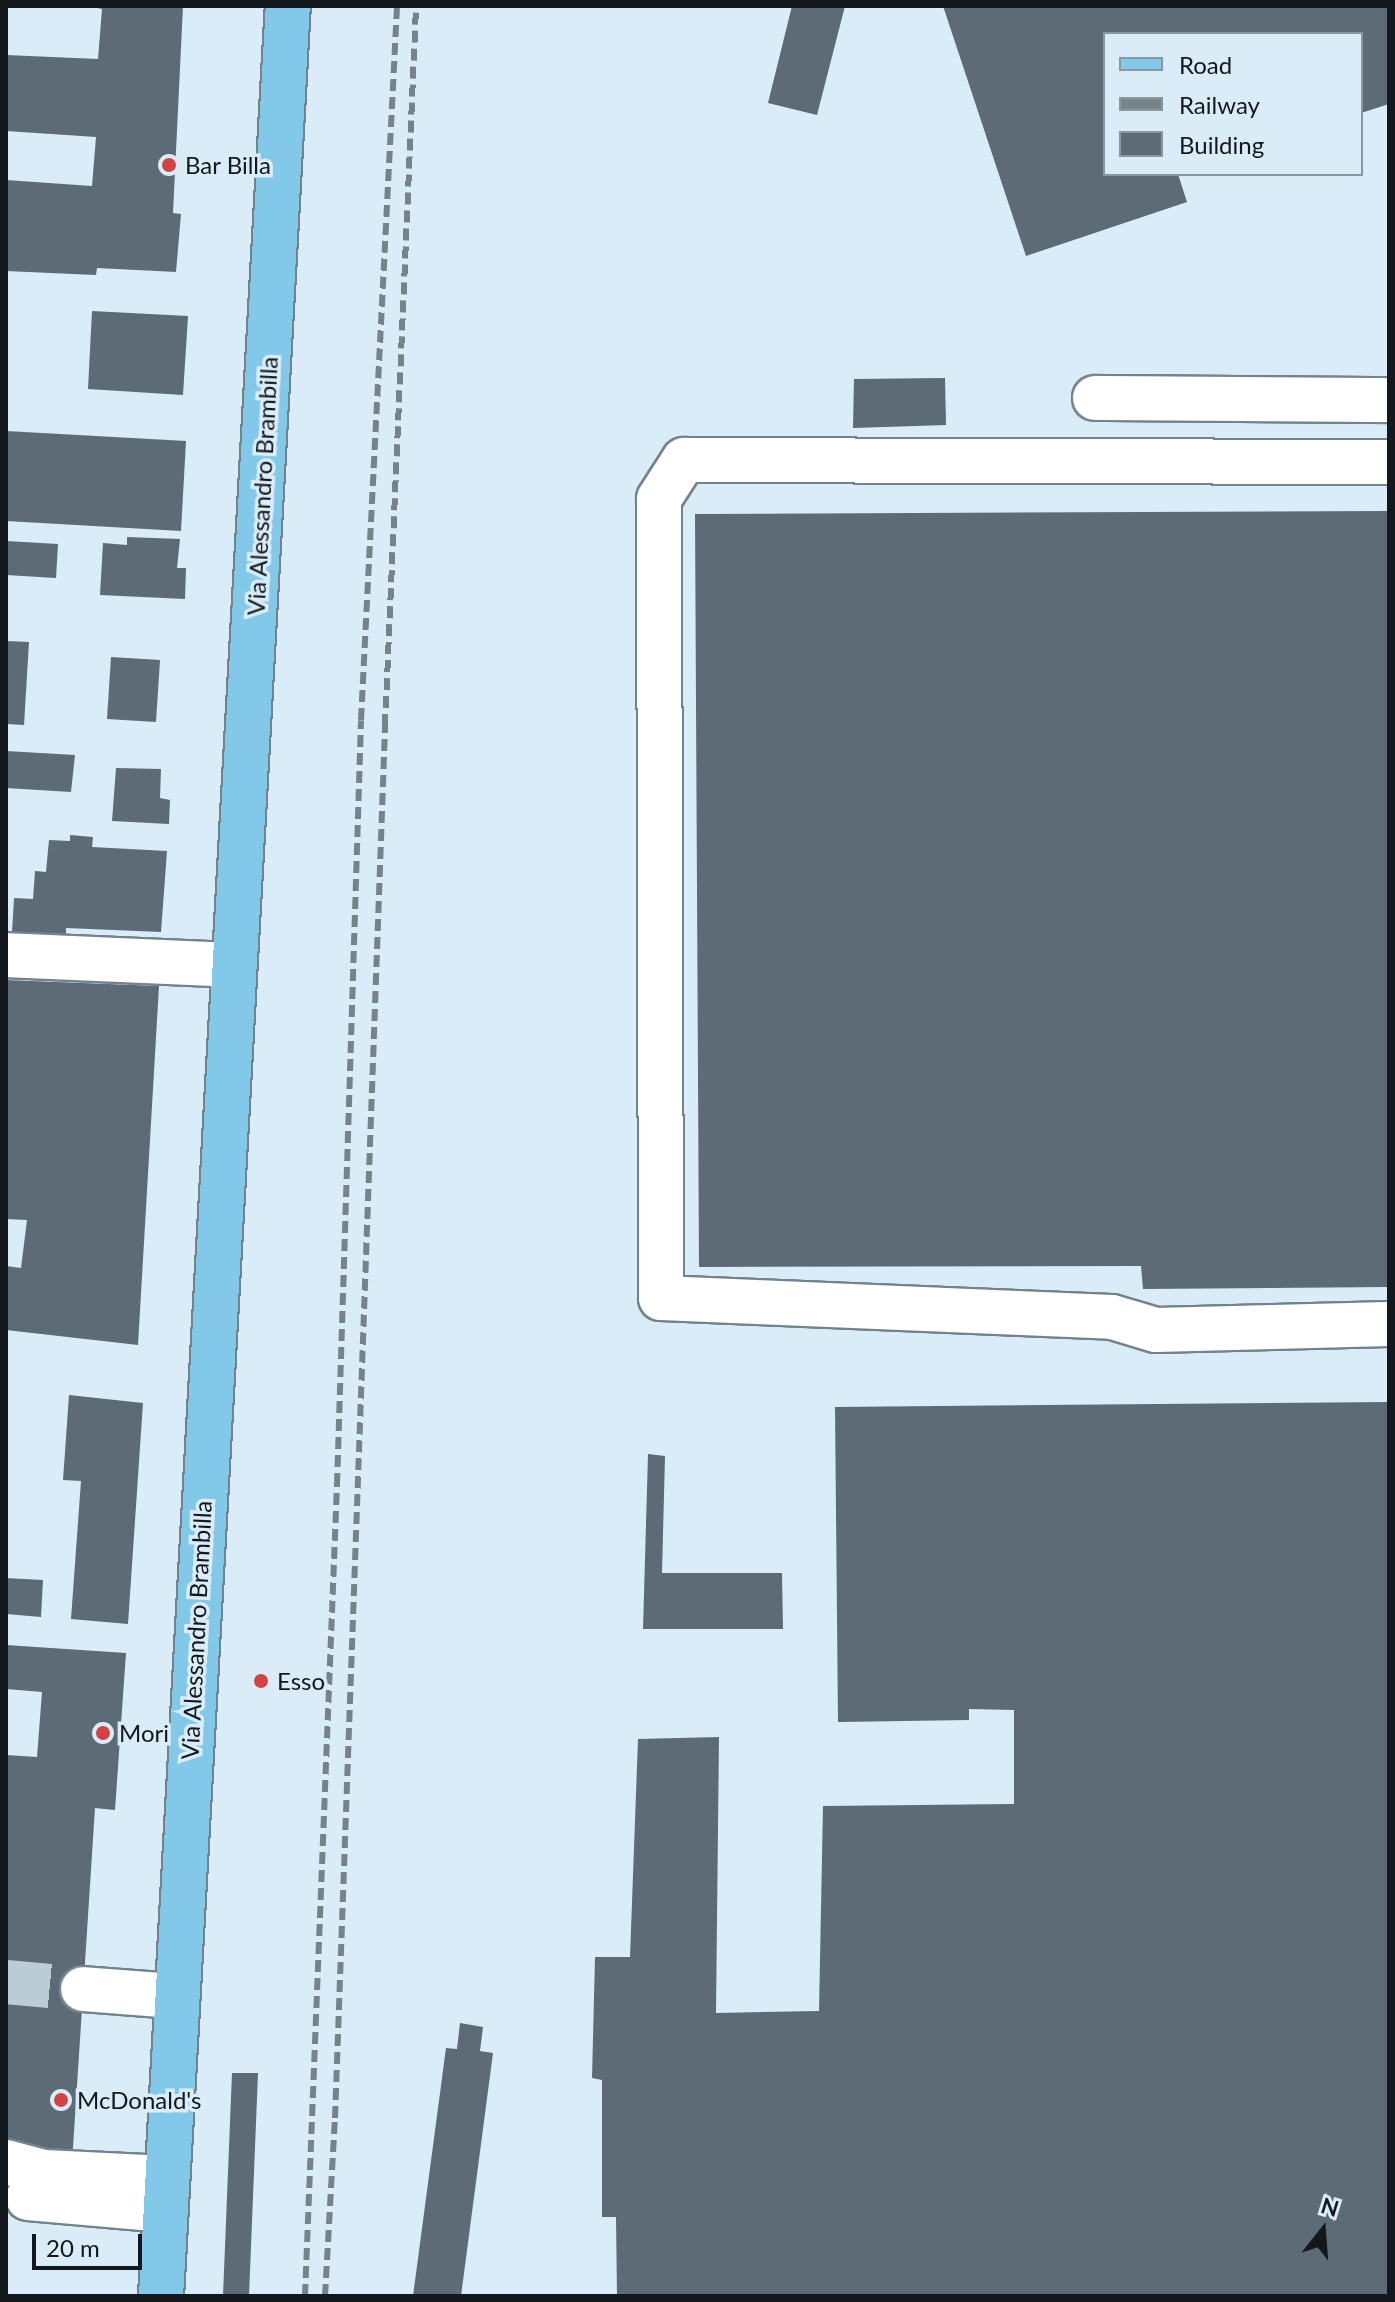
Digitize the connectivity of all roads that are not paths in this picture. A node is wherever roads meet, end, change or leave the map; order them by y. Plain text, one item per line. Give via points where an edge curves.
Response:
1 (288, 6) edge
2 (1095, 398) dead end
3 (1389, 400) edge
4 (1389, 462) edge
5 (6, 955) edge
6 (233, 965) junction
7 (1389, 1324) edge
8 (83, 1989) tunnel mouth
9 (175, 1996) junction
10 (6, 2162) edge
11 (166, 2194) junction
12 (6, 2195) edge
13 (161, 2296) edge

1 - 6 main road, Via Alessandro Brambilla
2 - 3 lane
4 - 7 lane via 684,460 659,499 661,1298 1112,1317 1156,1330
5 - 6 lane
6 - 9 main road, Via Alessandro Brambilla
8 - 9 lane
9 - 11 main road, Via Alessandro Brambilla
10 - 11 lane
11 - 12 lane
11 - 13 main road, Via Alessandro Brambilla

